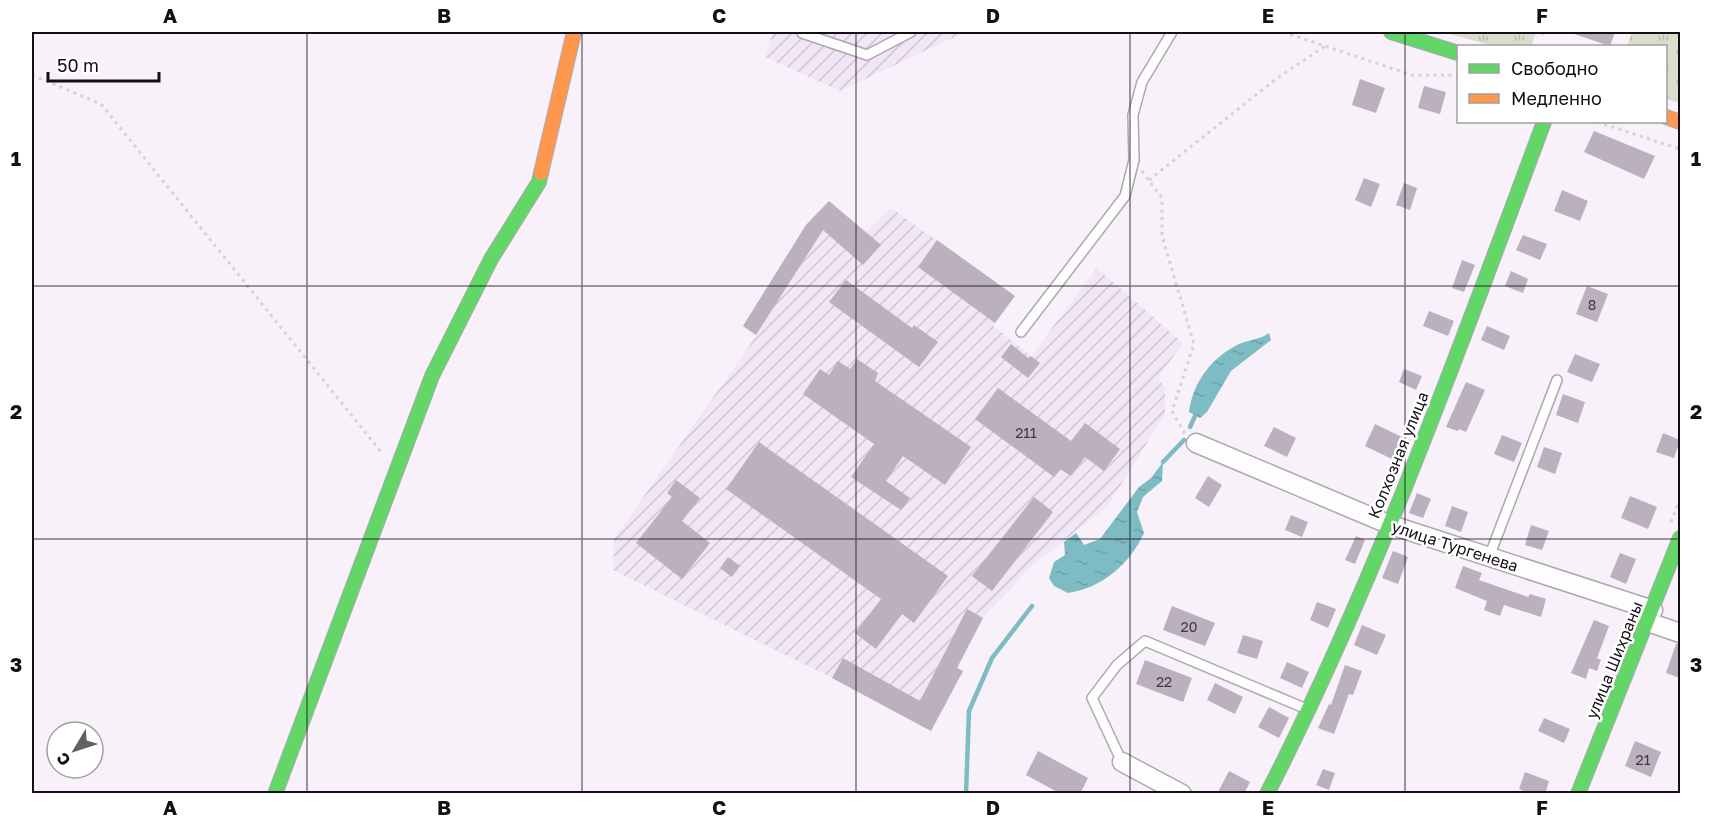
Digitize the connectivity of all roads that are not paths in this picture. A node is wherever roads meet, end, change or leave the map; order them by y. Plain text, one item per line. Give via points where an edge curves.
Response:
1 (574, 32) edge
2 (911, 32) edge
3 (1172, 32) edge
4 (1391, 32) edge
5 (802, 33) dead end
6 (1457, 53) edge
7 (1544, 123) edge
8 (1021, 332) dead end
9 (1557, 380) dead end
10 (1196, 443) road end
11 (1388, 524) junction
12 (1680, 538) edge
13 (1489, 557) junction
14 (1650, 616) junction
15 (1680, 633) edge
16 (1310, 710) junction
17 (1122, 762) joint
18 (275, 794) edge
19 (1182, 794) edge
20 (1267, 794) edge
21 (1578, 794) edge

1 - 18 street via 539,182 491,259 432,376
2 - 5 lane via 867,55
3 - 8 lane via 1142,82 1133,115 1134,160 1125,196
4 - 6 street
7 - 11 street, Колхозная улица
9 - 13 lane
10 - 11 street, улица Тургенева
11 - 13 street, улица Тургенева
11 - 16 street, Колхозная улица
12 - 14 street, улица Шихраны
13 - 14 street, улица Тургенева
14 - 15 street, улица Тургенева
14 - 21 street, улица Шихраны
16 - 17 lane via 1145,640 1117,665 1092,698
16 - 20 street, Колхозная улица
17 - 19 street

